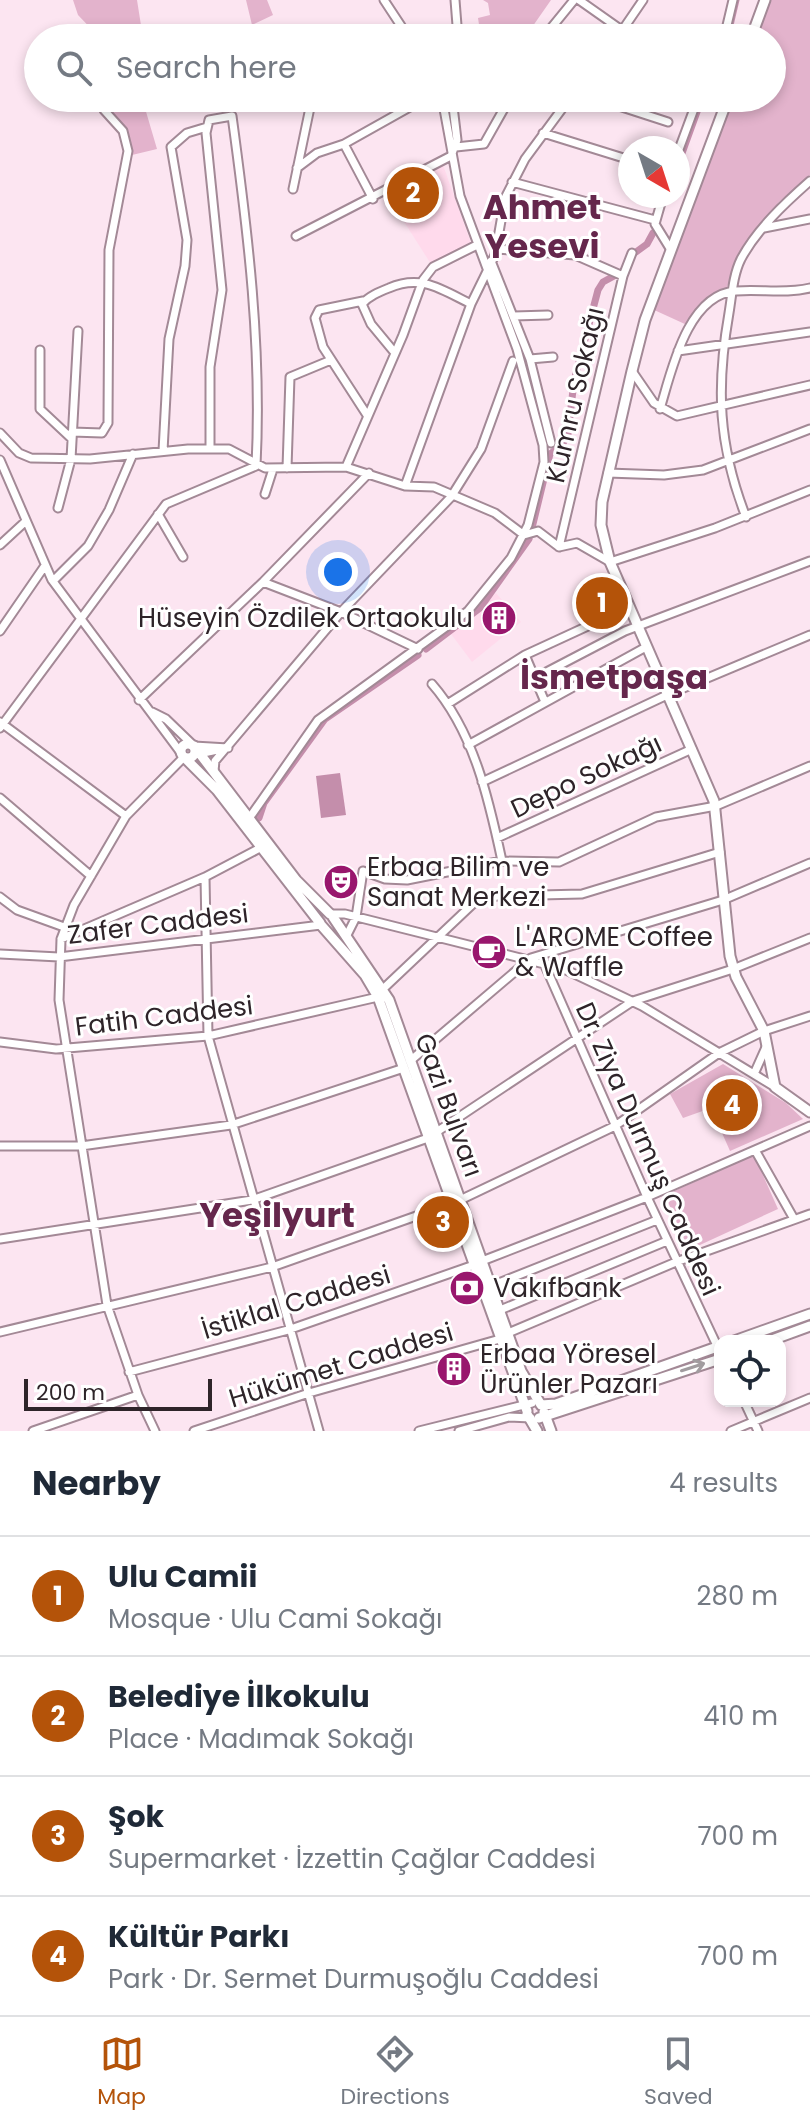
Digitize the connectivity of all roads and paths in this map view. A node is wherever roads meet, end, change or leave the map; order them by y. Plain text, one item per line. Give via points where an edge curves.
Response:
1 (384, 0) edge
2 (455, 0) edge
3 (577, 0) edge
4 (643, 0) edge
5 (732, 0) edge
6 (765, 0) edge
7 (400, 24) edge
8 (457, 24) edge
9 (556, 24) edge
10 (607, 24) edge
11 (627, 24) edge
12 (727, 24) edge
13 (756, 24) edge
14 (106, 112) edge
15 (309, 112) edge
16 (401, 112) edge
17 (444, 112) edge
18 (455, 112) edge
19 (502, 112) edge
20 (559, 112) edge
21 (637, 112) edge
22 (693, 112) edge
23 (723, 112) edge
24 (668, 122) dead end
25 (207, 127) junction
26 (543, 133) junction
27 (684, 136) edge
28 (344, 144) junction
29 (456, 147) junction
30 (451, 156) junction
31 (618, 156) edge
32 (297, 168) junction
33 (810, 181) edge
34 (512, 182) junction
35 (293, 189) dead end
36 (373, 199) junction
37 (659, 208) edge
38 (810, 219) edge
39 (655, 220) junction
40 (764, 228) junction
41 (296, 236) dead end
42 (477, 245) junction
43 (497, 249) junction
44 (671, 250) junction
45 (632, 253) dead end
46 (491, 261) junction
47 (486, 269) junction
48 (623, 276) junction
49 (423, 280) junction
50 (810, 288) edge
51 (733, 290) junction
52 (363, 301) junction
53 (471, 304) junction
54 (548, 315) dead end
55 (514, 316) junction
56 (78, 331) dead end
57 (810, 332) edge
58 (723, 347) junction
59 (40, 350) dead end
60 (678, 351) junction
61 (395, 353) junction
62 (553, 357) dead end
63 (530, 359) junction
64 (331, 360) junction
65 (513, 361) dead end
66 (632, 371) junction
67 (810, 385) edge
68 (719, 408) junction
69 (660, 409) junction
70 (367, 415) junction
71 (810, 429) edge
72 (0, 433) edge
73 (72, 435) junction
74 (551, 443) dead end
75 (210, 449) junction
76 (163, 451) junction
77 (133, 454) junction
78 (71, 459) junction
79 (0, 460) edge
80 (728, 462) junction
81 (256, 466) junction
82 (346, 467) junction
83 (287, 468) junction
84 (273, 469) junction
85 (369, 473) junction
86 (608, 473) junction
87 (405, 486) junction
88 (810, 490) edge
89 (265, 494) dead end
90 (451, 497) junction
91 (58, 508) dead end
92 (158, 514) junction
93 (746, 517) junction
94 (26, 521) junction
95 (524, 535) junction
96 (0, 545) edge
97 (559, 547) junction
98 (183, 557) dead end
99 (810, 561) edge
100 (610, 562) junction
101 (44, 567) junction
102 (53, 581) junction
103 (263, 582) junction
104 (629, 607) junction
105 (341, 612) junction
106 (81, 618) junction
107 (637, 626) junction
108 (0, 631) edge
109 (810, 635) edge
110 (646, 647) junction
111 (418, 649) junction
112 (525, 655) junction
113 (535, 678) junction
114 (432, 684) dead end
115 (667, 695) junction
116 (139, 700) junction
117 (545, 702) junction
118 (449, 703) junction
119 (152, 712) junction
120 (1, 725) edge
121 (468, 745) junction
122 (228, 748) junction
123 (692, 749) junction
124 (191, 753) junction
125 (810, 766) edge
126 (214, 771) junction
127 (482, 782) junction
128 (0, 798) edge
129 (716, 806) junction
130 (126, 816) junction
131 (250, 817) junction
132 (497, 838) junction
133 (260, 848) junction
134 (720, 852) junction
135 (502, 861) junction
136 (810, 863) edge
137 (91, 876) junction
138 (205, 877) junction
139 (0, 897) edge
140 (723, 900) junction
141 (356, 917) junction
142 (328, 922) junction
143 (64, 927) junction
144 (440, 936) junction
145 (208, 937) junction
146 (346, 937) junction
147 (810, 938) edge
148 (61, 939) junction
149 (0, 954) edge
150 (59, 957) junction
151 (531, 958) junction
152 (543, 961) junction
153 (733, 969) junction
154 (381, 992) junction
155 (633, 1001) junction
156 (810, 1016) edge
157 (764, 1031) junction
158 (208, 1036) junction
159 (575, 1037) junction
160 (0, 1042) edge
161 (767, 1045) junction
162 (66, 1048) junction
163 (719, 1053) junction
164 (407, 1065) junction
165 (754, 1074) junction
166 (775, 1087) junction
167 (810, 1112) edge
168 (231, 1125) junction
169 (615, 1126) junction
170 (810, 1126) edge
171 (432, 1136) junction
172 (0, 1146) edge
173 (81, 1146) junction
174 (755, 1150) junction
175 (647, 1197) junction
176 (252, 1200) junction
177 (456, 1201) junction
178 (810, 1214) edge
179 (794, 1219) junction
180 (657, 1220) junction
181 (93, 1225) junction
182 (0, 1239) edge
183 (667, 1241) junction
184 (676, 1262) junction
185 (478, 1263) junction
186 (272, 1267) junction
187 (491, 1286) junction
188 (107, 1305) junction
189 (500, 1310) junction
190 (810, 1314) edge
191 (810, 1326) edge
192 (288, 1330) junction
193 (0, 1332) edge
194 (751, 1335) edge
195 (785, 1335) edge
196 (504, 1336) junction
197 (714, 1338) edge
198 (714, 1350) edge
199 (714, 1361) edge
200 (129, 1372) junction
201 (309, 1393) junction
202 (138, 1395) junction
203 (810, 1398) edge
204 (747, 1407) edge
205 (534, 1411) junction
206 (753, 1422) junction
207 (33, 1431) edge
208 (155, 1431) edge
209 (194, 1431) edge
210 (319, 1431) edge
211 (419, 1431) edge
212 (459, 1431) edge
213 (537, 1431) edge
214 (551, 1431) edge
215 (731, 1431) edge
216 (758, 1431) edge

1 - 7 street
2 - 8 street
3 - 9 street
3 - 10 street
4 - 11 street
5 - 12 street
6 - 13 main road
14 - 73 street via 123,131 128,151 109,250 108,423 102,433
15 - 32 street
16 - 28 street
17 - 30 street
18 - 29 street
19 - 29 street via 484,144
20 - 26 street
21 - 24 street
22 - 27 street
23 - 44 main road
25 - 75 street via 222,290 210,367
25 - 76 street via 187,133 171,147 187,240 169,339
25 - 81 street via 209,120 232,116 255,313
26 - 31 street
26 - 34 street
28 - 32 street via 317,153
28 - 36 street
29 - 30 street
30 - 36 street
30 - 42 street
32 - 35 street
33 - 40 street
34 - 39 street
34 - 43 street via 502,206
36 - 41 street
37 - 39 street
38 - 40 street
39 - 44 street
40 - 51 street via 741,259
42 - 47 street
42 - 49 street via 433,267
43 - 46 street
43 - 48 street via 575,255
44 - 66 main road
45 - 48 street, Kumru Sokağı
46 - 47 street
46 - 55 street
47 - 53 street
47 - 95 street via 525,373 545,453
48 - 97 street, Kumru Sokağı
49 - 52 street
49 - 53 street
49 - 61 street
50 - 51 street
51 - 58 street
51 - 60 street via 697,316
52 - 61 street via 364,313
52 - 64 street via 316,312 317,332
53 - 87 street
54 - 55 street
55 - 63 street
56 - 73 street
57 - 58 street
58 - 60 street
58 - 68 street
59 - 73 street via 40,409
60 - 69 street
61 - 70 street
62 - 63 street
63 - 74 street
64 - 70 street
64 - 83 street via 290,377
65 - 90 street via 481,449
66 - 69 street
66 - 86 main road
67 - 68 street
68 - 69 street via 677,416
68 - 80 street
70 - 82 street
71 - 80 street
72 - 78 street via 31,458
73 - 78 street
75 - 76 street
75 - 81 street via 229,449
76 - 77 street
77 - 78 street
77 - 102 street via 88,546
78 - 91 street
79 - 94 street
80 - 86 street via 664,475
80 - 93 street
81 - 84 street
81 - 92 street via 166,504
82 - 83 street
82 - 85 street
83 - 84 street
84 - 89 street
85 - 87 street
85 - 103 street
86 - 100 main road via 601,525
87 - 90 street via 434,487
88 - 93 street
90 - 95 street via 495,513
90 - 105 street
92 - 98 street
92 - 106 street
93 - 100 street
94 - 96 street
94 - 101 street
95 - 97 street via 538,531
95 - 111 street via 475,605
97 - 100 street via 577,543
99 - 107 street
100 - 104 main road
101 - 102 street
101 - 108 street
102 - 106 street
103 - 105 street
103 - 116 street
104 - 107 main road
104 - 112 street
105 - 111 street
105 - 122 street
106 - 116 street
106 - 120 street
107 - 110 main road
107 - 113 street
109 - 115 street
110 - 115 main road
110 - 117 street
111 - 131 street via 324,713
112 - 113 street
112 - 118 street
113 - 117 street
114 - 118 street
115 - 123 main road
115 - 127 street
116 - 119 street
117 - 121 street
118 - 121 street
119 - 124 street
119 - 124 street via 166,719
120 - 130 street
121 - 127 street
122 - 124 street
122 - 126 street via 215,761
123 - 129 main road
123 - 132 street, Depo Sokağı
124 - 126 main road, Gazi Bulvarı
124 - 130 street
124 - 133 main road, Gazi Bulvarı
125 - 129 street
126 - 131 main road, Gazi Bulvarı
127 - 132 street
128 - 137 street
129 - 134 main road
129 - 135 street via 656,817 559,862
130 - 137 street
131 - 142 main road, Gazi Bulvarı
132 - 135 street
133 - 138 street
133 - 142 main road, Gazi Bulvarı
134 - 140 main road
134 - 144 street, Fatih Caddesi via 582,894 483,898
135 - 141 street via 419,880 385,879 363,871
136 - 140 street
137 - 143 street
138 - 145 street
138 - 148 street
139 - 143 street via 17,910
140 - 151 street
140 - 153 main road
141 - 142 street, Zafer Caddesi
141 - 144 street, Zafer Caddesi
141 - 146 street
142 - 145 street, Zafer Caddesi
142 - 146 main road, Gazi Bulvarı
142 - 154 main road, Gazi Bulvarı
143 - 148 street
144 - 151 street, Zafer Caddesi
144 - 154 street, Fatih Caddesi
145 - 150 street, Zafer Caddesi
145 - 158 street
146 - 154 main road, Gazi Bulvarı
147 - 153 street
148 - 150 street
149 - 150 street, Zafer Caddesi
150 - 162 street
151 - 152 street, Zafer Caddesi
151 - 164 street
152 - 155 street, Zafer Caddesi
152 - 159 street, Dr. Ziya Durmuş Caddesi
153 - 155 street
153 - 157 main road
154 - 158 street, Fatih Caddesi
154 - 164 main road, Gazi Bulvarı
155 - 159 street
155 - 163 street, Zafer Caddesi
156 - 157 street
157 - 161 main road
157 - 163 street
158 - 162 street, Fatih Caddesi
158 - 168 street
159 - 169 street, Dr. Ziya Durmuş Caddesi
159 - 171 street
160 - 162 street, Fatih Caddesi
161 - 165 street
161 - 166 main road
162 - 173 street
163 - 165 street, Zafer Caddesi
163 - 169 street
164 - 168 street
164 - 171 main road, Gazi Bulvarı
165 - 166 street, Zafer Caddesi
166 - 167 main road
168 - 173 street
168 - 176 street
169 - 175 street, Dr. Ziya Durmuş Caddesi
169 - 177 street
170 - 174 street, İstiklal Caddesi
171 - 176 street
171 - 177 main road, Gazi Bulvarı
172 - 173 street
173 - 181 street
174 - 175 street, İstiklal Caddesi
174 - 179 street
175 - 180 street, Dr. Ziya Durmuş Caddesi
175 - 185 street, İstiklal Caddesi
176 - 181 street
176 - 186 street
177 - 185 main road, Gazi Bulvarı
177 - 186 street
178 - 179 street, Hükümet Caddesi
179 - 184 street, Hükümet Caddesi
180 - 183 street, Dr. Ziya Durmuş Caddesi
180 - 187 street
181 - 182 street
181 - 188 street
183 - 184 street, Dr. Ziya Durmuş Caddesi
183 - 189 street
184 - 196 street, Hükümet Caddesi
184 - 197 street, Dr. Ziya Durmuş Caddesi
185 - 187 main road, Gazi Bulvarı
185 - 192 street, İstiklal Caddesi
185 - 196 main road, Gazi Bulvarı
186 - 188 street
186 - 192 street
187 - 189 main road, Gazi Bulvarı
188 - 193 street
188 - 200 street
189 - 196 main road, Gazi Bulvarı
190 - 194 main road
191 - 195 main road
192 - 200 street, İstiklal Caddesi
192 - 201 street
196 - 201 street, Hükümet Caddesi
196 - 205 main road, Gazi Bulvarı
196 - 205 main road, Gazi Bulvarı
198 - 205 main road
205 -> 199 main road
200 - 202 street
201 - 209 street, Hükümet Caddesi
201 - 210 street
202 - 207 street
202 - 208 street
203 - 206 street
204 - 206 street
205 - 211 street
205 - 212 street
205 - 213 main road, Gazi Bulvarı
205 - 214 main road, Gazi Bulvarı
206 - 215 street
206 - 216 street

